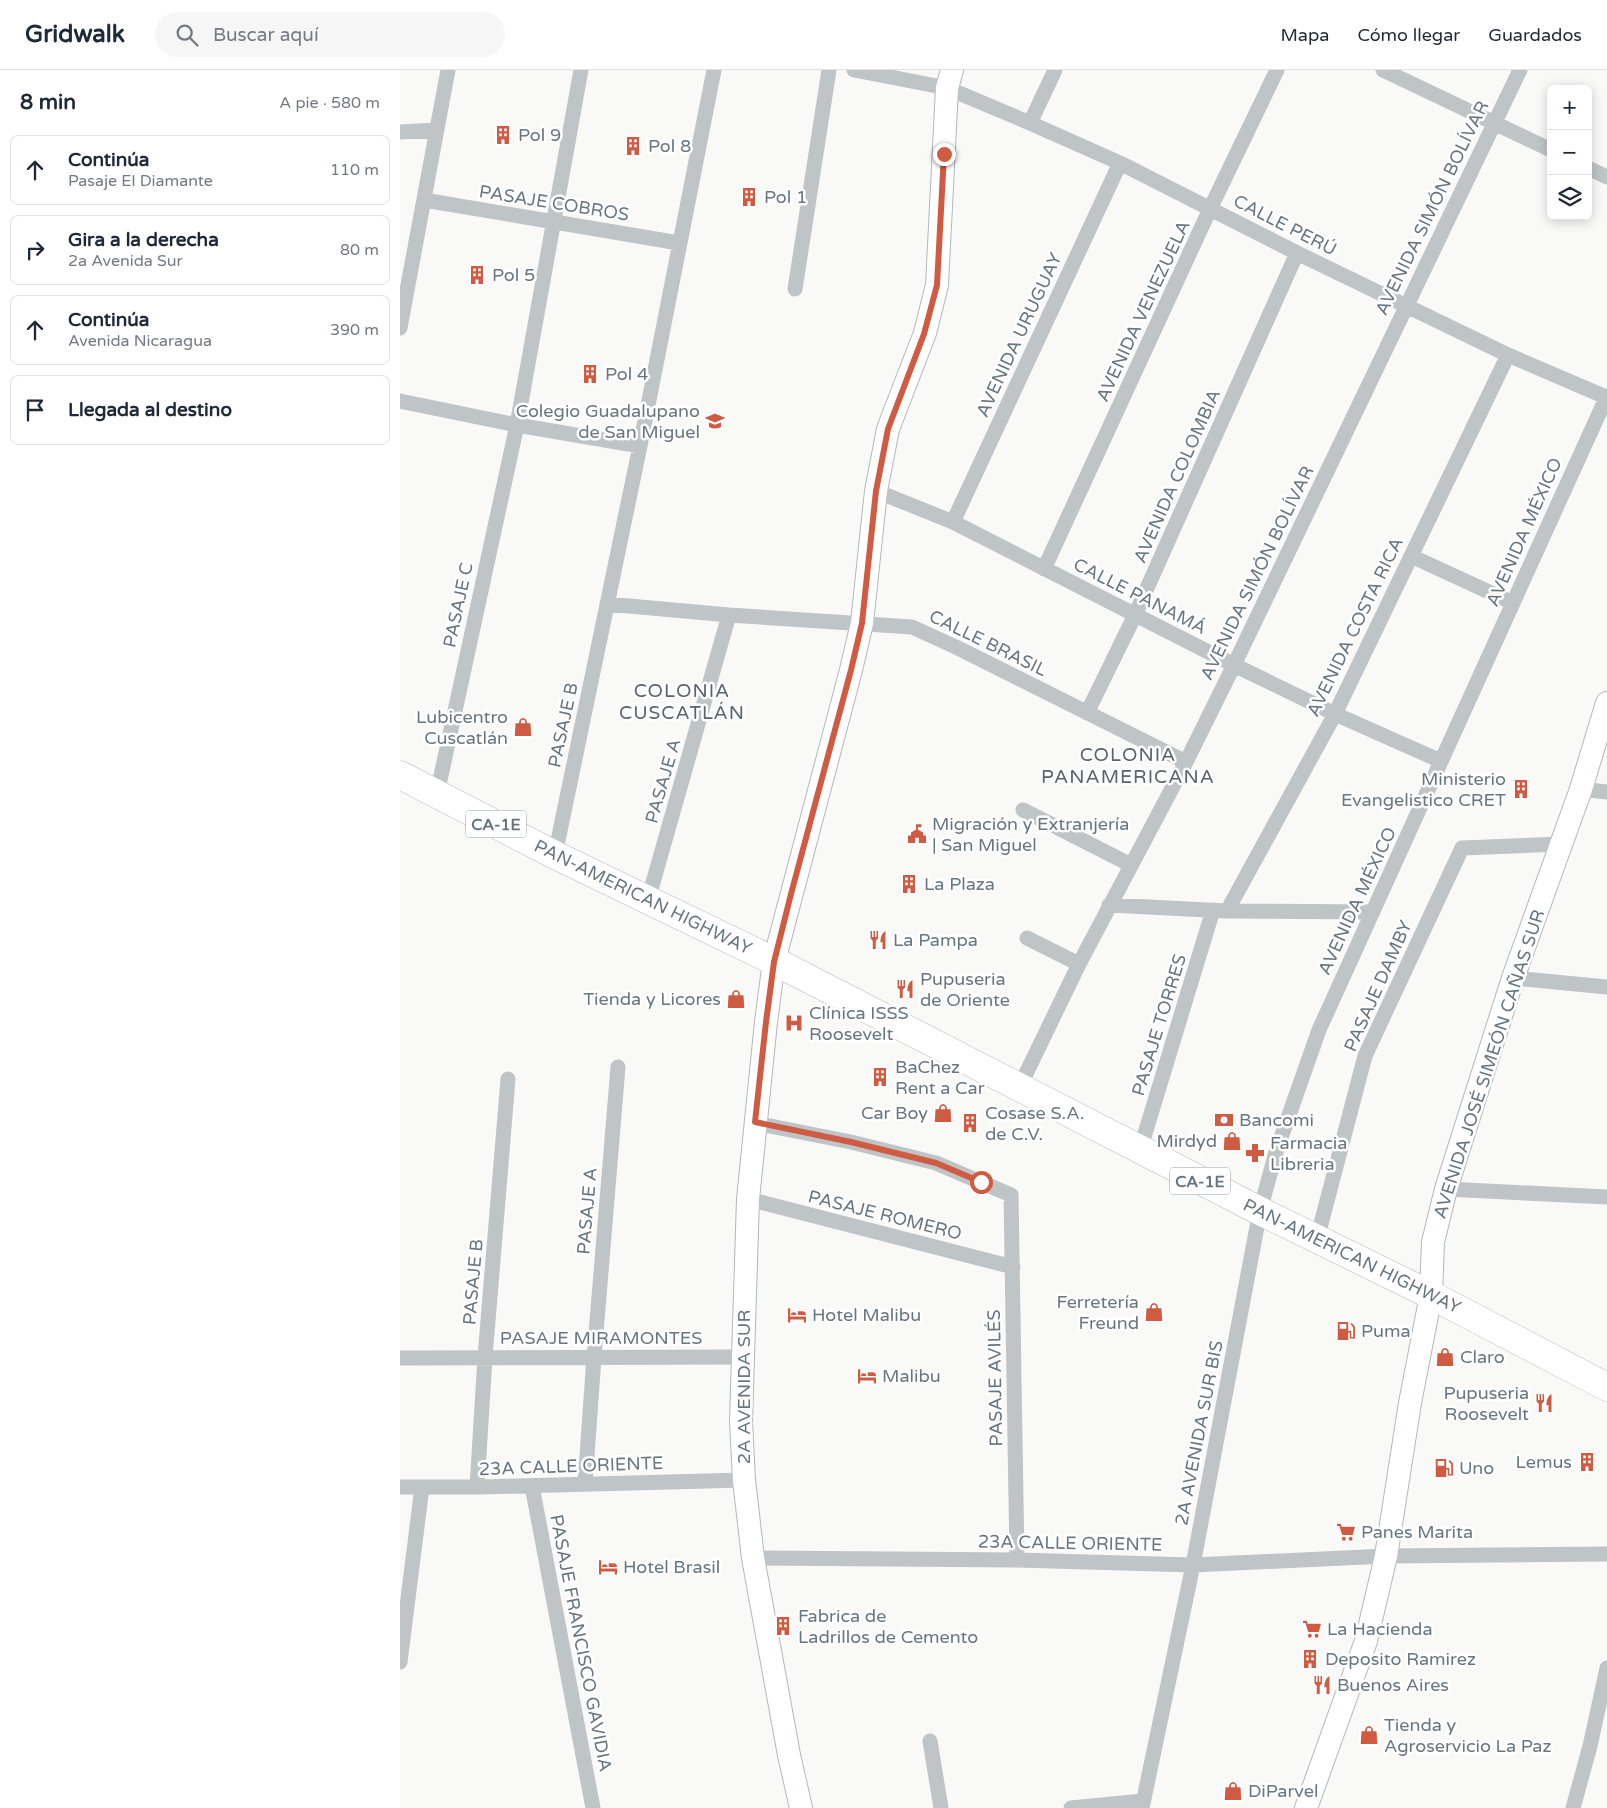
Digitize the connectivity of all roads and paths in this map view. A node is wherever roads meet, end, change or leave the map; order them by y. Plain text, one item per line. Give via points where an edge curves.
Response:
1 (448, 70) edge
2 (581, 70) edge
3 (714, 70) edge
4 (829, 70) edge
5 (854, 70) edge
6 (1056, 70) edge
7 (1277, 70) edge
8 (1384, 70) edge
9 (1520, 70) edge
10 (950, 79) edge
11 (1030, 123) junction
12 (1494, 123) junction
13 (437, 130) junction
14 (400, 132) edge
15 (1547, 148) edge
16 (1120, 164) junction
17 (1592, 170) edge
18 (1607, 177) edge
19 (424, 200) junction
20 (1210, 209) junction
21 (554, 222) junction
22 (679, 243) junction
23 (1298, 253) junction
24 (406, 264) edge
25 (795, 289) dead end
26 (1406, 306) junction
27 (400, 328) edge
28 (1508, 355) junction
29 (1607, 396) edge
30 (400, 401) edge
31 (517, 425) junction
32 (640, 446) junction
33 (876, 491) junction
34 (953, 522) junction
35 (1411, 556) junction
36 (1044, 569) junction
37 (1513, 602) junction
38 (607, 604) junction
39 (729, 615) junction
40 (1135, 615) junction
41 (862, 623) junction
42 (1234, 665) junction
43 (1607, 704) edge
44 (1087, 713) junction
45 (1335, 714) junction
46 (1442, 760) junction
47 (1186, 762) junction
48 (400, 775) edge
49 (1581, 789) junction
50 (1607, 792) edge
51 (437, 794) junction
52 (1023, 810) dead end
53 (1561, 844) junction
54 (555, 854) junction
55 (1131, 864) junction
56 (648, 900) junction
57 (1109, 905) junction
58 (1220, 910) junction
59 (1373, 912) junction
60 (1027, 938) dead end
61 (774, 962) junction
62 (1079, 964) junction
63 (1514, 978) junction
64 (1607, 987) edge
65 (618, 1067) dead end
66 (508, 1079) dead end
67 (1019, 1088) junction
68 (755, 1122) junction
69 (1140, 1150) junction
70 (1446, 1189) junction
71 (1607, 1197) edge
72 (748, 1199) junction
73 (1260, 1211) junction
74 (1317, 1239) junction
75 (1013, 1267) junction
76 (1431, 1295) junction
77 (485, 1357) junction
78 (594, 1357) junction
79 (743, 1357) junction
80 (400, 1358) edge
81 (1607, 1387) edge
82 (744, 1480) junction
83 (585, 1484) junction
84 (532, 1486) junction
85 (400, 1487) edge
86 (422, 1487) junction
87 (477, 1487) junction
88 (1607, 1554) edge
89 (1386, 1556) junction
90 (754, 1558) junction
91 (1017, 1560) junction
92 (1193, 1565) junction
93 (400, 1662) edge
94 (1607, 1668) edge
95 (930, 1741) dead end
96 (1143, 1805) edge
97 (593, 1808) edge
98 (801, 1808) edge
99 (941, 1808) edge
100 (1072, 1808) edge
101 (1306, 1808) edge
102 (1573, 1808) edge

1 - 13 street
2 - 21 street, PASAJE C
3 - 22 street
4 - 25 street
5 - 10 street, CALLE PERÚ
6 - 11 street
7 - 20 street, AVENIDA VENEZUELA
8 - 12 street
9 - 12 street, AVENIDA SIMÓN BOLÍVAR
10 - 11 street, CALLE PERÚ
10 - 33 street, 2A AVENIDA SUR via 937,285 924,334 888,429
11 - 16 street, CALLE PERÚ
12 - 15 street
12 - 26 street, AVENIDA SIMÓN BOLÍVAR
13 - 14 street
13 - 19 street
16 - 20 street, CALLE PERÚ
16 - 34 street, AVENIDA URUGUAY
17 - 18 street
19 - 21 street, PASAJE COBROS
19 - 24 street
20 - 23 street, CALLE PERÚ
20 - 36 street, AVENIDA VENEZUELA
21 - 22 street, PASAJE COBROS
21 - 31 street, PASAJE C
22 - 32 street
23 - 26 street, CALLE PERÚ
23 - 40 street, AVENIDA COLOMBIA
24 - 27 street
26 - 28 street, CALLE PERÚ
26 - 42 street, AVENIDA SIMÓN BOLÍVAR
28 - 29 street, CALLE PERÚ
28 - 35 street, AVENIDA COSTA RICA
29 - 37 street, AVENIDA MÉXICO
30 - 31 street
31 - 32 street
31 - 51 street, PASAJE C
32 - 38 street
33 - 34 street, CALLE PANAMÁ
33 - 41 street, 2A AVENIDA SUR
34 - 36 street, CALLE PANAMÁ
35 - 37 street
35 - 45 street, AVENIDA COSTA RICA
36 - 40 street, CALLE PANAMÁ
37 - 46 street, AVENIDA MÉXICO
38 - 39 street, CALLE BRASIL
38 - 54 street, PASAJE B
39 - 41 street, CALLE BRASIL
39 - 56 street, PASAJE A
40 - 42 street, CALLE PANAMÁ
40 - 44 street, AVENIDA COLOMBIA
41 - 44 street, CALLE BRASIL via 912,627
41 - 61 street, 2A AVENIDA SUR
42 - 45 street, CALLE PANAMÁ
42 - 47 street, AVENIDA SIMÓN BOLÍVAR
43 - 49 street, AVENIDA JOSÉ SIMEÓN CAÑAS SUR
44 - 47 street, CALLE BRASIL
45 - 46 street, CALLE PANAMÁ
45 - 58 street, AVENIDA COSTA RICA
46 - 59 street, AVENIDA MÉXICO
47 - 55 street, AVENIDA SIMÓN BOLÍVAR
48 - 51 highway, PAN-AMERICAN HIGHWAY / CA-1E
49 - 50 street
49 - 53 street, AVENIDA JOSÉ SIMEÓN CAÑAS SUR
51 - 54 highway, PAN-AMERICAN HIGHWAY / CA-1E
52 - 55 street
53 - 63 street, AVENIDA JOSÉ SIMEÓN CAÑAS SUR
53 - 74 street, PASAJE DAMBY via 1462,848 1365,1056
54 - 56 highway, PAN-AMERICAN HIGHWAY / CA-1E
55 - 57 street, AVENIDA SIMÓN BOLÍVAR
56 - 61 highway, PAN-AMERICAN HIGHWAY / CA-1E
57 - 58 street
57 - 62 street, AVENIDA SIMÓN BOLÍVAR
58 - 59 street
58 - 69 street, PASAJE TORRES
59 - 73 street, AVENIDA MÉXICO via 1319,1030 1276,1152
60 - 62 street
61 - 67 highway, PAN-AMERICAN HIGHWAY / CA-1E
61 - 68 street, 2A AVENIDA SUR
62 - 67 street, AVENIDA SIMÓN BOLÍVAR
63 - 64 street
63 - 70 street, AVENIDA JOSÉ SIMEÓN CAÑAS SUR
65 - 78 street, PASAJE A
66 - 77 street, PASAJE B
67 - 69 highway, PAN-AMERICAN HIGHWAY / CA-1E
68 - 72 street, 2A AVENIDA SUR
68 - 75 street, PASAJE AVILÉS via 936,1163 1011,1195
69 - 73 highway, PAN-AMERICAN HIGHWAY / CA-1E
70 - 71 street
70 - 76 street, AVENIDA JOSÉ SIMEÓN CAÑAS SUR via 1433,1242
72 - 75 street, PASAJE ROMERO
72 - 79 street, 2A AVENIDA SUR
73 - 74 highway, PAN-AMERICAN HIGHWAY / CA-1E
73 - 92 street, 2A AVENIDA SUR BIS
74 - 76 highway, PAN-AMERICAN HIGHWAY / CA-1E
75 - 91 street, PASAJE AVILÉS
76 - 81 highway, PAN-AMERICAN HIGHWAY / CA-1E
76 - 89 street, AVENIDA JOSÉ SIMEÓN CAÑAS SUR
77 - 78 street, PASAJE MIRAMONTES
77 - 80 street, PASAJE MIRAMONTES
77 - 87 street, PASAJE B
78 - 79 street, PASAJE MIRAMONTES
78 - 83 street, PASAJE A
79 - 82 street, 2A AVENIDA SUR via 741,1421
82 - 83 street, 23A CALLE ORIENTE
82 - 90 street, 2A AVENIDA SUR
83 - 84 street, 23A CALLE ORIENTE
84 - 87 street, 23A CALLE ORIENTE
84 - 97 street, PASAJE FRANCISCO GAVIDIA
85 - 86 street, 23A CALLE ORIENTE
86 - 87 street, 23A CALLE ORIENTE
86 - 93 street
88 - 89 street, 23A CALLE ORIENTE
89 - 92 street, 23A CALLE ORIENTE
89 - 101 street, AVENIDA JOSÉ SIMEÓN CAÑAS SUR via 1366,1641
90 - 91 street, 23A CALLE ORIENTE
90 - 98 street, 2A AVENIDA SUR
91 - 92 street, 23A CALLE ORIENTE
92 - 96 street, 2A AVENIDA SUR BIS
94 - 102 street
95 - 99 street
96 - 100 street

